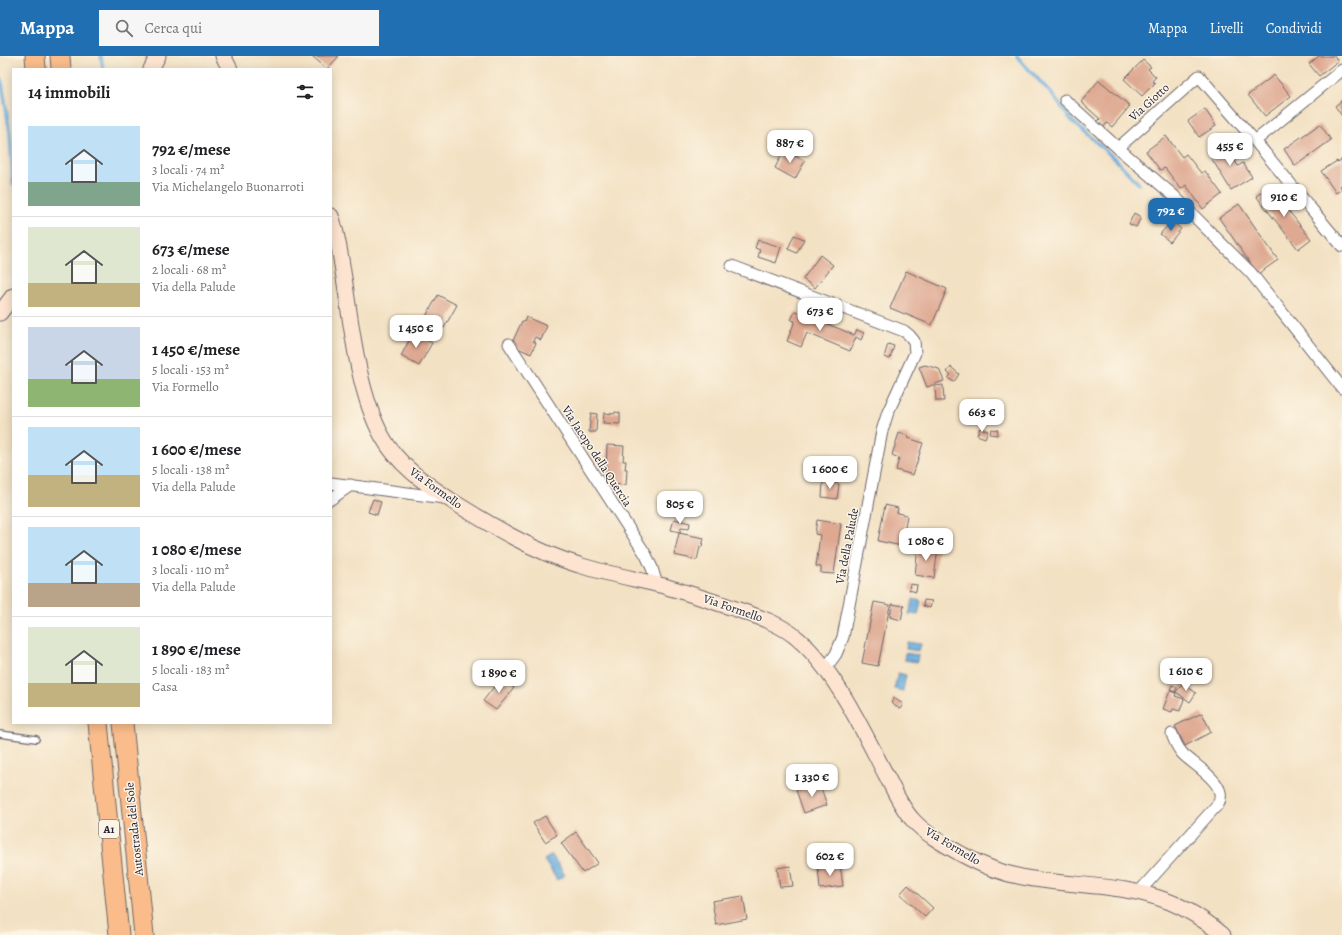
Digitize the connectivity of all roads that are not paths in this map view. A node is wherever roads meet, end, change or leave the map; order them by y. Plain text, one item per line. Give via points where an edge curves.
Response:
1 (35, 56) edge
2 (60, 56) edge
3 (158, 56) edge
4 (223, 56) edge
5 (36, 68) edge
6 (61, 68) edge
7 (152, 68) edge
8 (229, 68) edge
9 (1342, 70) edge
10 (1065, 100) dead end
11 (1255, 141) junction
12 (1118, 148) junction
13 (332, 220) edge
14 (1342, 246) edge
15 (732, 266) dead end
16 (12, 297) edge
17 (0, 313) edge
18 (509, 344) dead end
19 (1342, 388) edge
20 (332, 482) edge
21 (351, 485) junction
22 (332, 498) edge
23 (450, 499) junction
24 (657, 584) junction
25 (825, 669) junction
26 (98, 724) edge
27 (123, 724) edge
28 (0, 734) edge
29 (1172, 734) dead end
30 (36, 739) dead end
31 (1138, 893) junction
32 (119, 935) edge
33 (144, 935) edge
34 (1223, 935) edge

1 - 5 highway
2 - 6 highway
3 - 7 main road
4 - 8 main road
9 - 11 street
10 - 12 street
11 - 12 street, Via Giotto via 1198,76
11 - 14 street
12 - 19 street via 1174,196 1251,273
13 - 23 main road, Via Formello via 338,241 361,377 378,429 390,450 403,464
15 - 25 street, Via della Palude via 904,331 915,345 914,357 883,428 843,636 836,654
16 - 17 main road
18 - 24 street, Via Jacopo della Quercia via 646,555
20 - 21 street
21 - 22 street
21 - 23 street
23 - 24 main road, Via Formello via 490,524 547,554 589,568
24 - 25 main road, Via Formello via 773,622 800,640
25 - 31 main road, Via Formello via 852,712 906,811 914,822 926,831 969,858 1007,873 1032,879
26 - 32 highway, Autostrada del Sole / A1
27 - 33 highway, Autostrada del Sole / A1
28 - 30 lane
29 - 31 street via 1180,752 1198,765 1217,785 1221,799
31 - 34 main road, Via Formello via 1186,909

